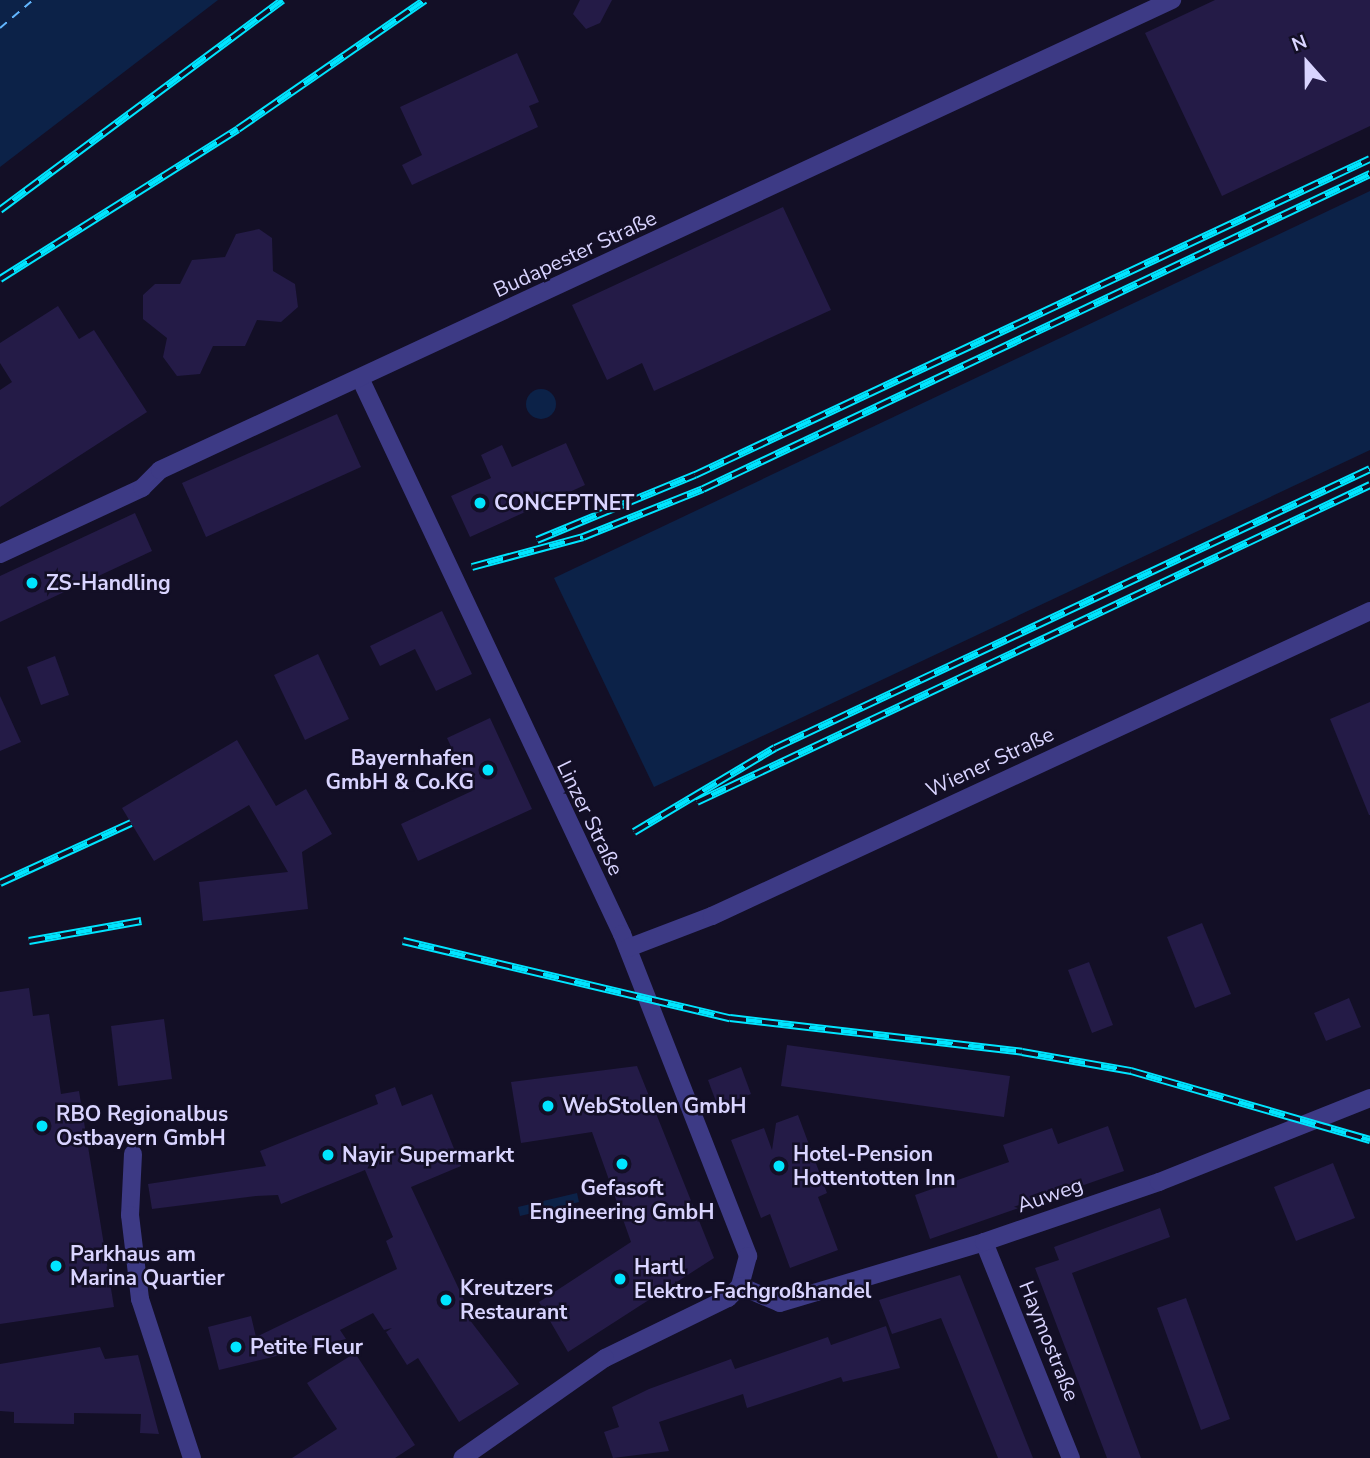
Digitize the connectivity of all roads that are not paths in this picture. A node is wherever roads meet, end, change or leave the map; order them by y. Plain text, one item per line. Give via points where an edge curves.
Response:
1 (1172, 0) edge
2 (360, 378) junction
3 (0, 554) edge
4 (1370, 611) edge
5 (628, 948) junction
6 (1370, 1098) edge
7 (133, 1154) dead end
8 (984, 1242) junction
9 (740, 1286) junction
10 (1071, 1457) edge
11 (192, 1458) edge
12 (462, 1458) edge

1 - 2 street, Budapester Straße
2 - 3 street, Budapester Straße via 160,470 142,488
2 - 5 street, Linzer Straße
4 - 5 street, Wiener Straße via 712,915
5 - 9 street, Linzer Straße via 748,1256
6 - 8 street, Auweg via 1159,1182
7 - 11 street via 130,1215 140,1299
8 - 9 street, Auweg via 780,1303
8 - 10 street, Haymostraße
9 - 12 street via 710,1310 605,1358

